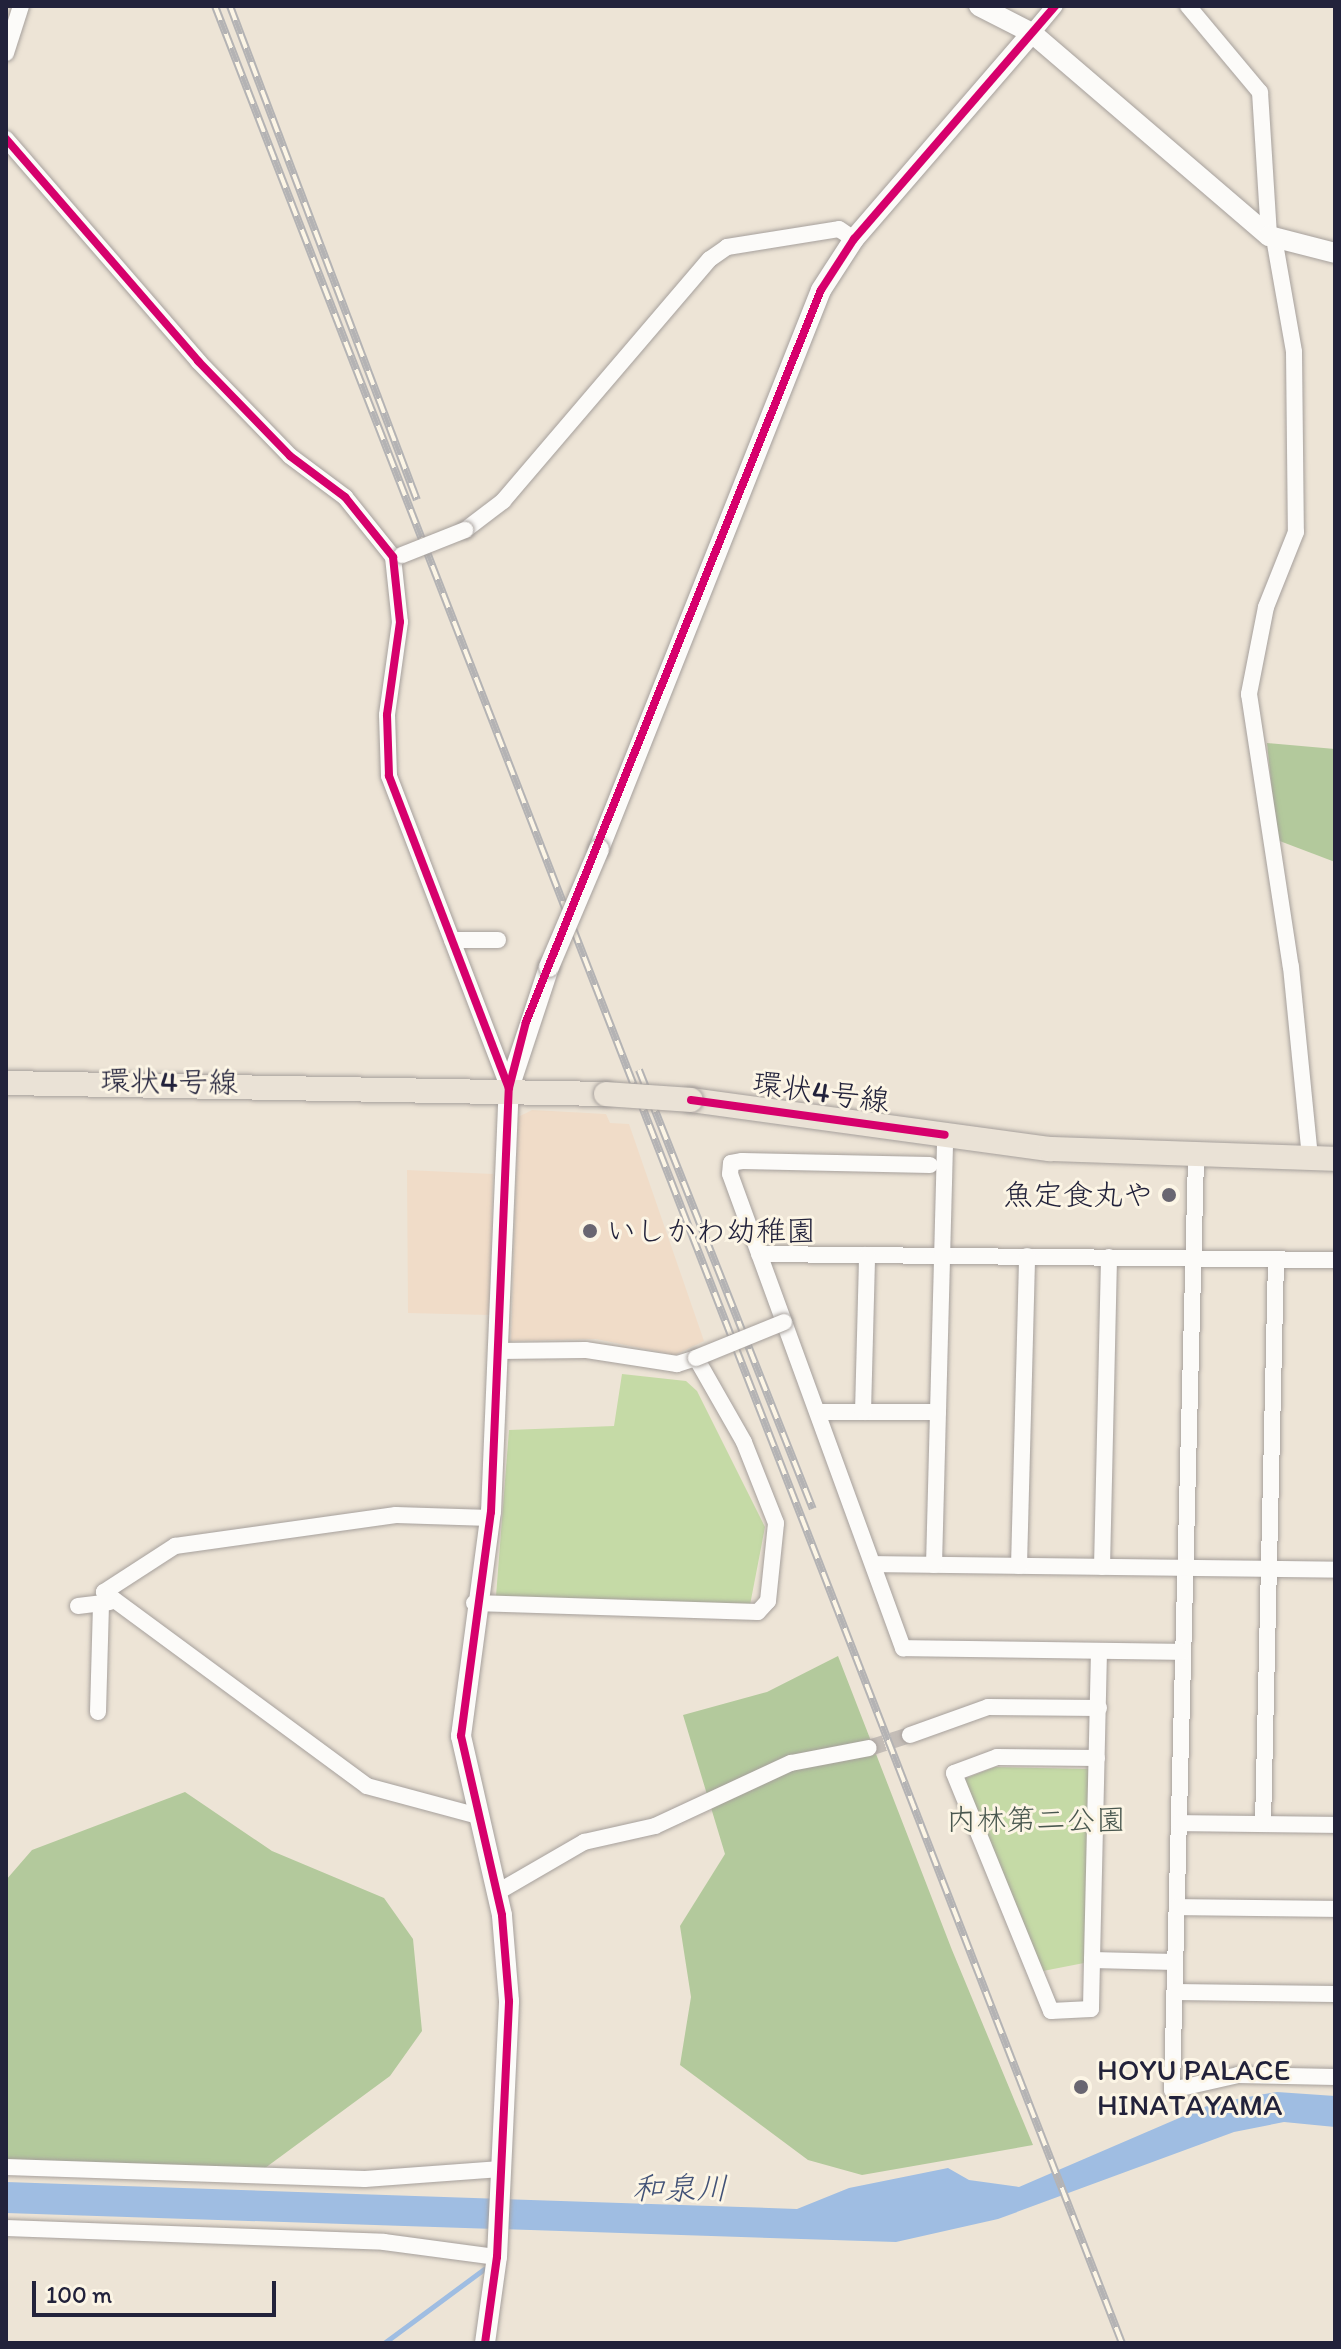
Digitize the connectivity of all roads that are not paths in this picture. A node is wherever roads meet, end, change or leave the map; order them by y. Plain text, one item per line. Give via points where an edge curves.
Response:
1 (21, 6) edge
2 (979, 6) edge
3 (1055, 6) edge
4 (1188, 6) edge
5 (1032, 33) junction
6 (6, 53) edge
7 (6, 139) edge
8 (1271, 237) junction
9 (854, 239) junction
10 (1335, 253) edge
11 (397, 556) junction
12 (452, 940) junction
13 (498, 940) dead end
14 (6, 1083) edge
15 (509, 1088) junction
16 (945, 1135) junction
17 (1196, 1158) junction
18 (1310, 1159) junction
19 (1335, 1159) edge
20 (930, 1165) dead end
21 (759, 1254) junction
22 (867, 1255) junction
23 (942, 1256) junction
24 (1027, 1256) junction
25 (1109, 1257) junction
26 (1193, 1258) junction
27 (1276, 1259) junction
28 (1335, 1260) edge
29 (784, 1322) junction
30 (499, 1351) junction
31 (696, 1358) junction
32 (818, 1412) junction
33 (863, 1412) junction
34 (938, 1412) junction
35 (490, 1518) junction
36 (874, 1564) junction
37 (934, 1565) junction
38 (1019, 1566) junction
39 (1102, 1567) junction
40 (1186, 1568) junction
41 (1269, 1569) junction
42 (1335, 1570) edge
43 (106, 1602) junction
44 (474, 1603) junction
45 (78, 1606) dead end
46 (1099, 1651) junction
47 (1183, 1652) junction
48 (1099, 1708) junction
49 (98, 1712) dead end
50 (910, 1735) tunnel mouth
51 (869, 1748) tunnel mouth
52 (1097, 1758) junction
53 (478, 1816) junction
54 (1179, 1823) junction
55 (1263, 1824) junction
56 (1335, 1825) edge
57 (496, 1893) junction
58 (1177, 1907) junction
59 (1335, 1909) edge
60 (1092, 1960) junction
61 (1175, 1962) junction
62 (1175, 1992) junction
63 (1335, 1994) edge
64 (1335, 2077) edge
65 (6, 2167) edge
66 (501, 2169) junction
67 (6, 2228) edge
68 (497, 2257) junction
69 (485, 2343) edge

1 - 6 street
2 - 5 street
3 - 5 street
4 - 8 street via 1260,92
5 - 8 street
5 - 9 street
7 - 11 street via 99,239 167,328 290,456 345,497
8 - 10 street
8 - 18 street via 1294,352 1296,519 1249,694 1291,967
9 - 11 street, bridge via 839,229 727,247 710,259 503,501 465,530
9 - 15 street, bridge via 798,340 549,967
11 - 12 street via 400,622 387,715 389,776
12 - 13 street
12 - 15 street
14 - 15 main road, 環状4号線
15 - 16 main road, 環状4号線, bridge via 691,1100
15 - 30 street
16 - 17 main road, 環状4号線
16 - 23 street
17 - 18 main road, 環状4号線
17 - 26 street
18 - 19 main road, 環状4号線
20 - 21 street via 731,1163
21 - 22 street
21 - 29 street
22 - 23 street
22 - 33 street
23 - 24 street
23 - 34 street
24 - 25 street
24 - 38 street
25 - 26 street
25 - 39 street
26 - 27 street
26 - 40 street
27 - 28 street
27 - 41 street
29 - 31 street, bridge
29 - 32 street
30 - 31 street via 585,1350 677,1364
30 - 35 street
31 - 44 street via 744,1442 776,1523 768,1601 758,1612
32 - 33 street
32 - 36 street
33 - 34 street
34 - 37 street
35 - 43 street via 396,1515 175,1546 104,1592
35 - 44 street
36 - 37 street
36 - 46 street via 903,1648
37 - 38 street
38 - 39 street
39 - 40 street
40 - 41 street
40 - 47 street
41 - 42 street
41 - 55 street
43 - 45 street
43 - 49 street
43 - 53 street via 160,1629 367,1786
44 - 53 street via 461,1736
46 - 47 street
46 - 48 street
47 - 54 street
48 - 50 street via 988,1707
48 - 52 street
51 - 57 street via 791,1763 655,1826 584,1842
52 - 60 street
52 - 60 street via 997,1757 954,1773 1045,2012 1091,2009
53 - 57 street
54 - 55 street
54 - 58 street
55 - 56 street
57 - 66 street via 509,2001
58 - 59 street
58 - 61 street
60 - 61 street
61 - 62 street
62 - 63 street
62 - 64 street via 1172,2090 1238,2075
65 - 66 street via 365,2179
66 - 68 street
67 - 68 street via 384,2242
68 - 69 street

